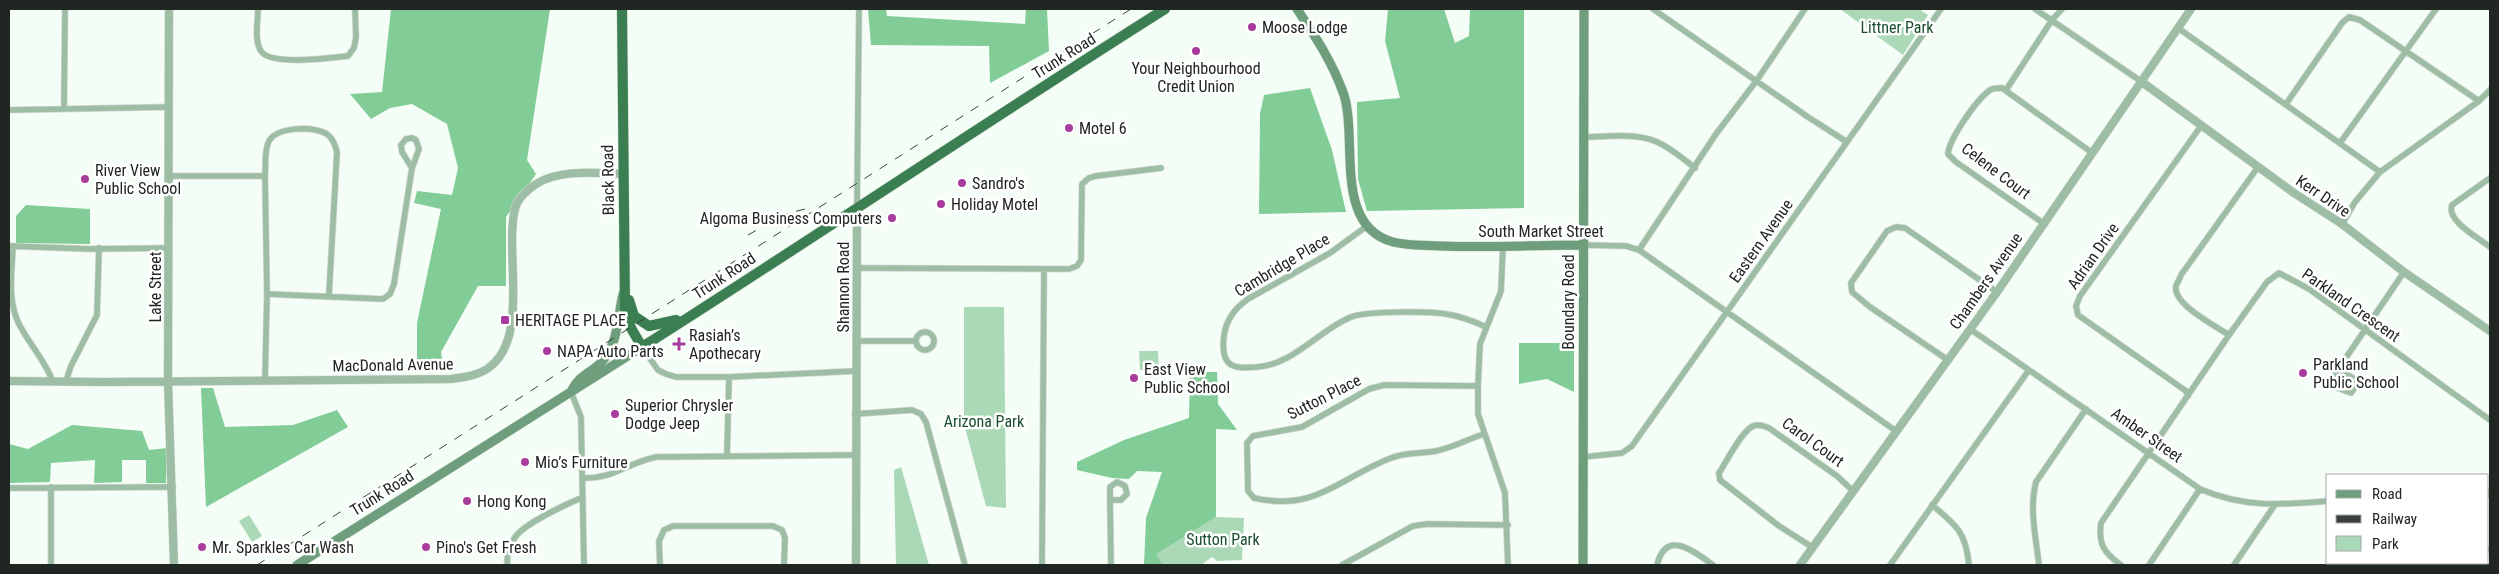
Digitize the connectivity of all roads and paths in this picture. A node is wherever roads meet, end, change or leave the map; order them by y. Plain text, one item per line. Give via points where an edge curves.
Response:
1 (64, 9) edge
2 (169, 9) edge
3 (258, 9) edge
4 (355, 9) edge
5 (622, 9) edge
6 (859, 9) edge
7 (1165, 9) edge
8 (1297, 9) edge
9 (1584, 9) edge
10 (1654, 9) edge
11 (1805, 9) edge
12 (1941, 9) edge
13 (2035, 9) edge
14 (2062, 9) edge
15 (2191, 9) edge
16 (2436, 9) edge
17 (2052, 20) junction
18 (2178, 28) junction
19 (2406, 52) junction
20 (1757, 80) junction
21 (2142, 82) junction
22 (2006, 90) junction
23 (2490, 90) edge
24 (2479, 101) junction
25 (2286, 104) junction
26 (168, 107) junction
27 (64, 109) junction
28 (9, 110) edge
29 (2201, 126) junction
30 (1582, 137) junction
31 (1847, 142) junction
32 (2340, 143) junction
33 (2091, 152) junction
34 (2258, 166) junction
35 (412, 168) junction
36 (1161, 168) dead end
37 (1695, 168) junction
38 (2380, 172) junction
39 (622, 174) junction
40 (168, 176) junction
41 (265, 176) junction
42 (2490, 178) edge
43 (857, 210) junction
44 (2043, 223) junction
45 (2342, 224) junction
46 (1367, 226) junction
47 (1582, 245) junction
48 (11, 246) edge
49 (1504, 246) junction
50 (2490, 247) edge
51 (99, 248) junction
52 (169, 248) junction
53 (1639, 250) junction
54 (856, 268) junction
55 (1044, 270) junction
56 (2404, 272) junction
57 (625, 284) junction
58 (1997, 292) junction
59 (267, 294) junction
60 (329, 295) junction
61 (712, 302) junction
62 (1727, 313) junction
63 (1486, 327) junction
64 (1970, 329) junction
65 (2364, 331) junction
66 (2490, 331) edge
67 (2229, 335) junction
68 (856, 341) junction
69 (916, 341) dead end
70 (642, 347) junction
71 (1948, 360) junction
72 (2339, 368) junction
73 (2029, 370) junction
74 (856, 371) junction
75 (729, 378) junction
76 (265, 380) junction
77 (9, 381) edge
78 (66, 381) junction
79 (53, 382) junction
80 (168, 382) junction
81 (1478, 386) junction
82 (571, 392) junction
83 (2188, 396) junction
84 (2086, 409) junction
85 (855, 414) junction
86 (2490, 420) edge
87 (1896, 431) junction
88 (1484, 434) junction
89 (2149, 453) junction
90 (727, 455) junction
91 (855, 455) junction
92 (1583, 457) junction
93 (584, 478) junction
94 (51, 487) junction
95 (173, 487) junction
96 (9, 488) edge
97 (2200, 489) junction
98 (1853, 491) junction
99 (583, 497) junction
100 (1110, 500) dead end
101 (2326, 501) edge
102 (1932, 505) junction
103 (2274, 506) junction
104 (1508, 525) junction
105 (1812, 548) junction
106 (51, 565) edge
107 (174, 565) edge
108 (297, 565) edge
109 (507, 565) edge
110 (584, 565) edge
111 (660, 565) edge
112 (784, 565) edge
113 (856, 565) edge
114 (965, 565) edge
115 (1042, 565) edge
116 (1111, 565) edge
117 (1342, 565) edge
118 (1508, 565) edge
119 (1583, 565) edge
120 (1657, 565) edge
121 (1713, 565) edge
122 (1800, 565) edge
123 (1890, 565) edge
124 (1969, 565) edge
125 (2039, 565) edge
126 (2121, 565) edge
127 (2149, 565) edge
128 (2234, 565) edge

1 - 27 street
2 - 26 street, Lake Street
3 - 4 street via 261,52 270,58 326,59 348,56 354,48
5 - 39 highway, Black Road
6 - 43 street, Shannon Road
7 - 43 highway, Trunk Road
8 - 46 main road, South Market Street via 1326,54 1344,96 1351,132 1354,200
9 - 30 main road, Boundary Road
10 - 20 street
11 - 20 street
12 - 31 street, Eastern Avenue
13 - 17 street
14 - 17 street
15 - 18 street, Chambers Avenue
16 - 19 street
17 - 21 street
17 - 22 street
18 - 21 street, Chambers Avenue
18 - 25 street
19 - 24 street
19 - 25 street via 2360,20 2350,17 2342,23
19 - 32 street
20 - 31 street
20 - 37 street
21 - 29 street, Kerr Drive
21 - 33 street, Chambers Avenue
22 - 33 street
22 - 44 street, Celene Court via 1992,88 1983,96 1949,144 1948,154
23 - 24 street
24 - 38 street
25 - 32 street
26 - 27 street
26 - 40 street, Lake Street
27 - 28 street
29 - 34 street, Kerr Drive
29 - 83 street, Adrian Drive via 2076,306 2078,315
30 - 37 street via 1636,136 1650,139 1663,144
30 - 47 main road, Boundary Road
31 - 62 street, Eastern Avenue
32 - 38 street
33 - 44 street, Chambers Avenue
34 - 45 street, Kerr Drive
34 - 67 street via 2181,275 2176,287 2178,297 2185,305
35 - 35 street via 401,148 404,141 412,138 419,144
35 - 60 street via 390,294 383,299
36 - 55 street via 1089,178 1082,184 1080,260 1069,270
37 - 53 street
38 - 45 street via 2354,202
39 - 57 highway, Black Road
39 - 76 street, MacDonald Avenue via 556,177 537,183 522,196 515,208 513,222 510,335 502,352 486,370 451,379
40 - 41 street
40 - 52 street, Lake Street
41 - 59 street
41 - 60 street via 268,142 284,130 313,130 326,133 333,140 337,152
42 - 50 street via 2452,205 2451,209 2457,221
43 - 54 street, Shannon Road
43 - 61 highway, Trunk Road
44 - 58 street, Chambers Avenue
45 - 56 street, Kerr Drive
46 - 49 main road, South Market Street via 1382,238 1406,245
46 - 63 street, Cambridge Place via 1330,253 1237,308 1230,316 1225,331 1224,348 1228,362 1238,367 1277,363 1351,317 1366,314 1445,313
47 - 49 main road, South Market Street
47 - 53 street, South Market Street via 1626,246
47 - 92 main road, Boundary Road
48 - 51 street
48 - 79 street via 11,298 18,323
49 - 63 street via 1501,291
51 - 52 street
51 - 78 street via 97,315
52 - 80 street, Lake Street
53 - 62 street, South Market Street
54 - 55 street
54 - 68 street, Shannon Road
55 - 115 street
56 - 65 street
56 - 66 street, Kerr Drive
57 - 61 highway via 634,316 649,326 670,323
57 - 70 highway, Black Road via 627,318
57 - 82 main road via 610,351 604,360 577,380
58 - 64 street, Chambers Avenue
58 - 71 street via 1905,228 1896,227 1887,232 1851,283 1852,292
59 - 60 street
59 - 76 street
61 - 70 highway, Trunk Road
62 - 87 street, South Market Street
62 - 92 street, Eastern Avenue via 1632,446 1622,453
63 - 81 street via 1480,344
64 - 71 street, Chambers Avenue
64 - 73 street, Amber Street
65 - 67 street, Parkland Crescent via 2280,273 2267,282
65 - 72 street
65 - 86 street, Parkland Crescent
67 - 83 street, Parkland Crescent
68 - 69 street
68 - 74 street, Shannon Road
70 - 75 street via 651,362 666,374
70 - 82 main road, Trunk Road
71 - 87 street, Chambers Avenue
72 - 72 street via 2330,384 2351,393 2358,382
73 - 84 street, Amber Street
73 - 102 street
74 - 75 street
74 - 85 street, Shannon Road
75 - 90 street
76 - 80 street, MacDonald Avenue
77 - 79 street, MacDonald Avenue
78 - 79 street, MacDonald Avenue
78 - 80 street, MacDonald Avenue
80 - 95 street, Lake Street
81 - 88 street via 1478,414
81 - 88 street, Sutton Place via 1384,385 1369,389 1302,427 1253,436 1247,443 1248,491 1254,498 1266,501 1315,498 1392,457 1437,451
82 - 93 street via 581,417
82 - 108 main road, Trunk Road
83 - 89 street, Parkland Crescent
84 - 89 street, Amber Street
84 - 125 street via 2036,482 2032,495
85 - 91 street, Shannon Road
85 - 114 street via 912,410 921,414 926,422
87 - 98 street, Chambers Avenue
88 - 104 street via 1505,493
89 - 97 street, Amber Street
89 - 126 street, Parkland Crescent via 2101,523 2099,536 2102,547
90 - 91 street
90 - 93 street via 656,457 640,460 600,479
91 - 113 street, Shannon Road
92 - 119 main road, Boundary Road
93 - 99 street
94 - 95 street
94 - 96 street
94 - 106 street
95 - 107 street, Lake Street
97 - 103 street, Amber Street via 2242,503
97 - 127 street
98 - 105 street, Chambers Avenue
98 - 105 street, Carol Court via 1769,428 1760,425 1745,434 1719,472 1720,480
99 - 109 street via 517,534 509,548
99 - 110 street
100 - 116 street
101 - 103 street, Amber Street
102 - 123 street
102 - 124 street via 1964,536
103 - 128 street
104 - 117 street via 1413,526
104 - 118 street
105 - 122 street, Chambers Avenue
111 - 112 street via 659,541 664,530 673,526 773,526 782,530 785,538
120 - 121 street via 1663,553 1680,544

